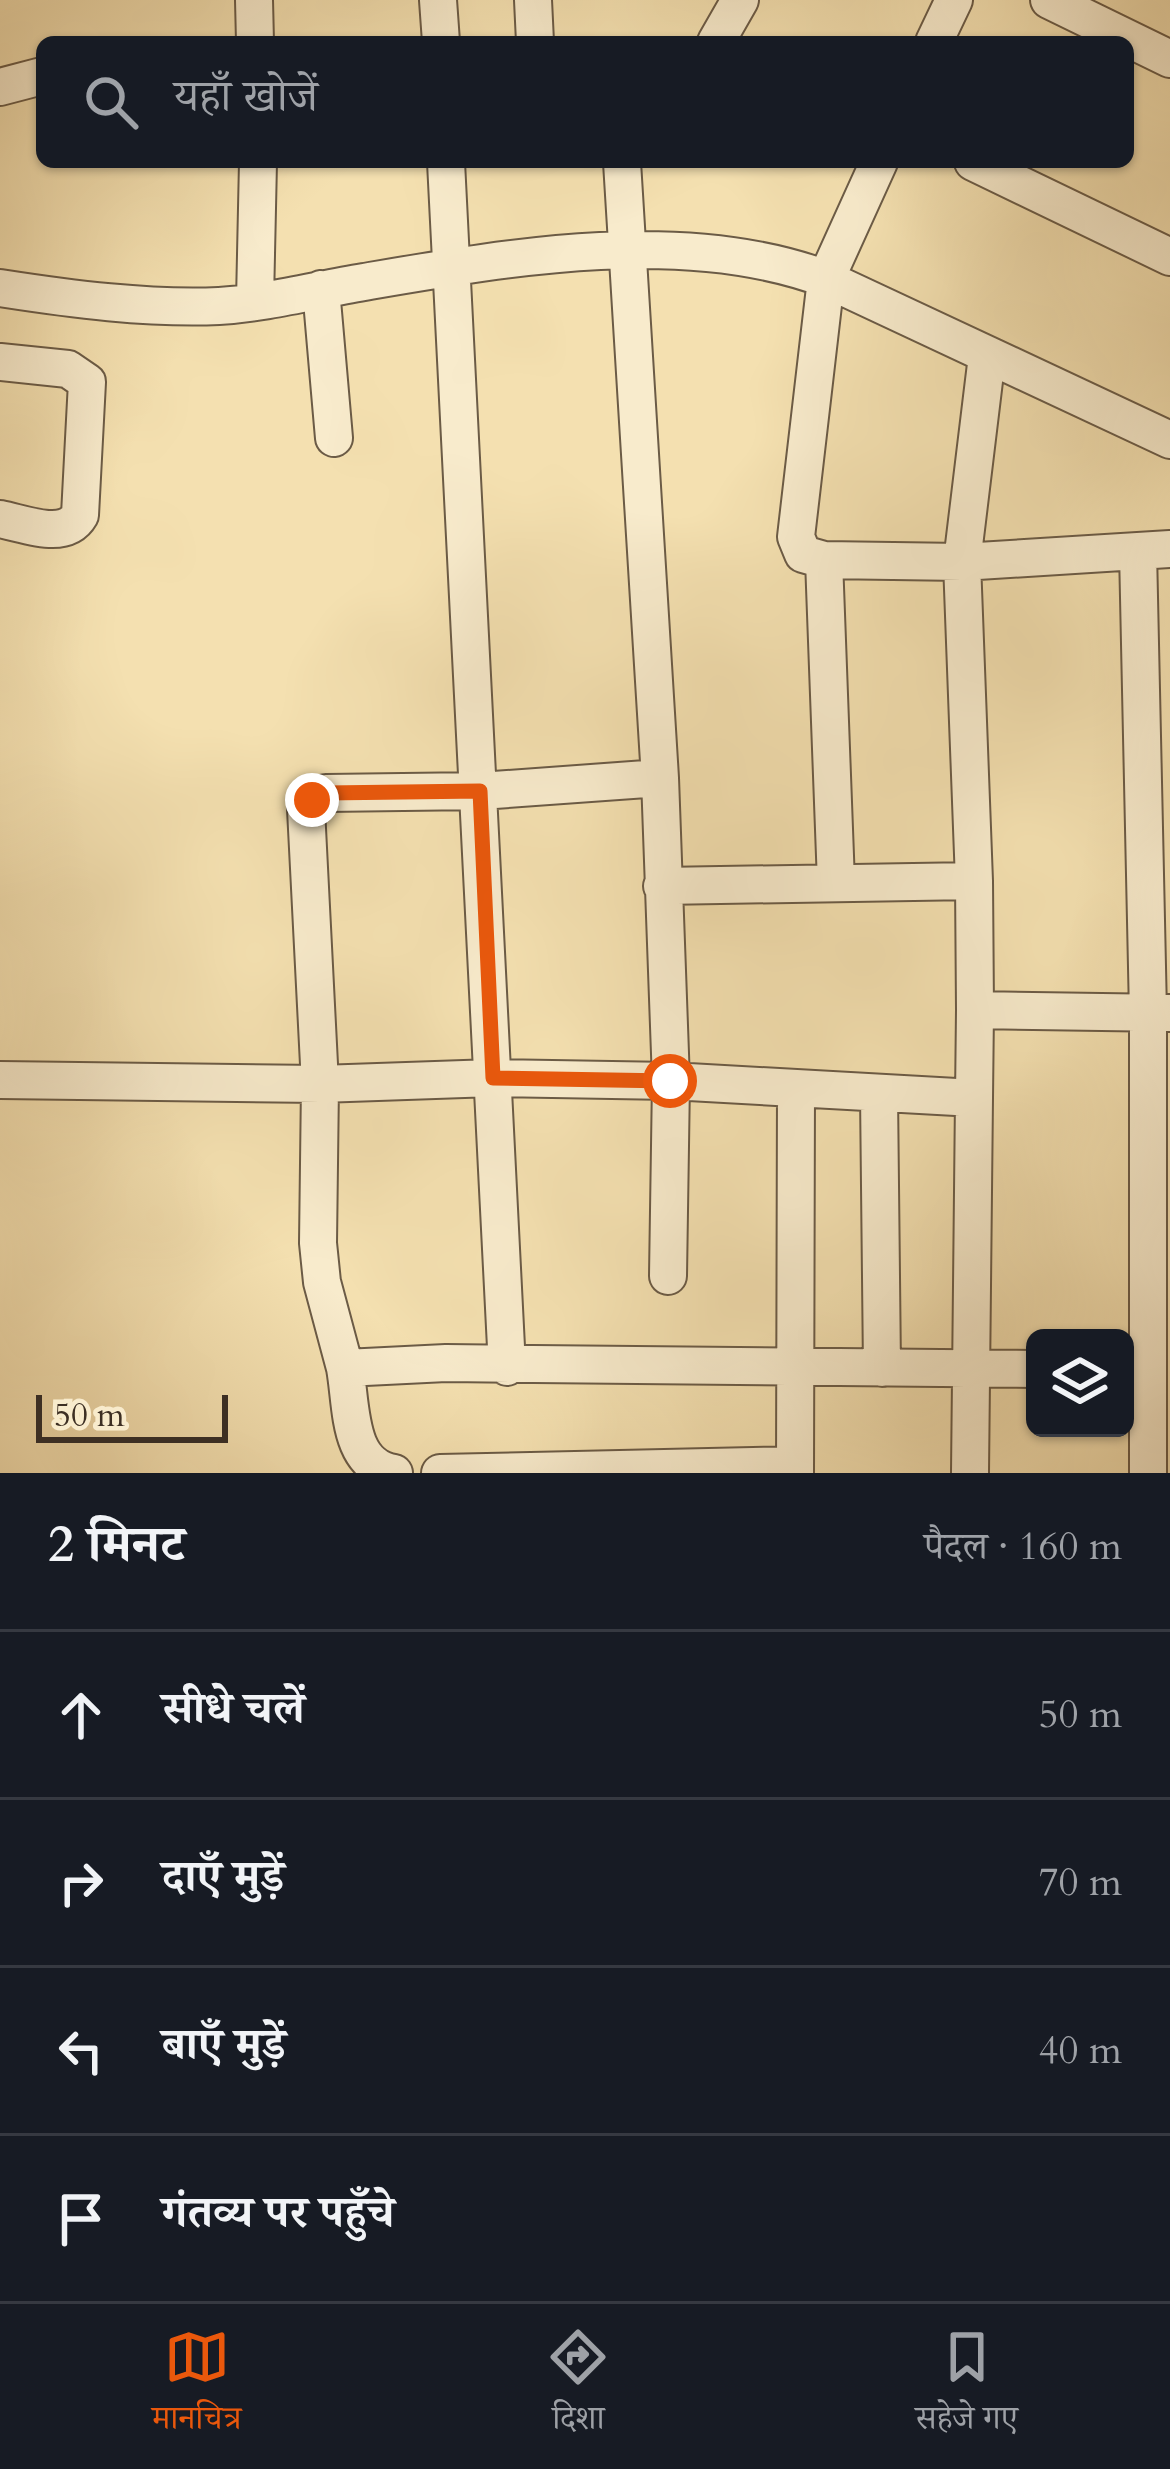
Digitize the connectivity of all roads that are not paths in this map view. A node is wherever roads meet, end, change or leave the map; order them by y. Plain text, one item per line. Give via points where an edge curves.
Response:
1 (254, 0) edge
2 (438, 0) edge
3 (533, 0) edge
4 (740, 0) edge
5 (954, 0) edge
6 (1049, 0) edge
7 (255, 36) edge
8 (441, 36) edge
9 (535, 36) edge
10 (719, 36) edge
11 (937, 36) edge
12 (1123, 36) edge
13 (1134, 41) edge
14 (1170, 59) edge
15 (36, 78) edge
16 (0, 87) edge
17 (258, 168) edge
18 (446, 168) edge
19 (622, 168) edge
20 (876, 168) edge
21 (985, 168) edge
22 (626, 250) junction
23 (1170, 257) edge
24 (448, 267) junction
25 (826, 279) junction
26 (0, 288) edge
27 (321, 290) junction
28 (255, 301) junction
29 (988, 356) junction
30 (0, 362) edge
31 (334, 438) dead end
32 (1170, 440) edge
33 (0, 519) edge
34 (1154, 550) edge
35 (824, 560) junction
36 (962, 562) junction
37 (1157, 723) edge
38 (660, 778) junction
39 (480, 791) junction
40 (974, 880) junction
41 (836, 884) junction
42 (662, 886) junction
43 (974, 1010) junction
44 (1159, 1013) edge
45 (493, 1078) junction
46 (0, 1080) edge
47 (670, 1081) junction
48 (320, 1084) junction
49 (796, 1090) junction
50 (879, 1094) junction
51 (974, 1098) junction
52 (668, 1276) dead end
53 (507, 1367) junction
54 (795, 1367) junction
55 (345, 1368) junction
56 (882, 1368) junction
57 (970, 1368) junction
58 (1026, 1369) edge
59 (1148, 1370) edge
60 (795, 1469) edge
61 (394, 1473) edge
62 (440, 1473) edge
63 (970, 1473) edge
64 (1148, 1473) edge

1 - 7 street
2 - 8 street
3 - 9 street
4 - 10 street
5 - 11 street
6 - 12 street
13 - 14 street
15 - 16 street
17 - 28 street
18 - 24 street
19 - 22 street
20 - 25 street
21 - 23 street
22 - 24 street
22 - 25 street via 778,261
22 - 38 street
24 - 27 street
24 - 39 street
25 - 29 street
25 - 35 street via 796,537 803,554
26 - 28 street via 163,305
27 - 28 street
27 - 31 street
29 - 32 street
29 - 36 street
30 - 33 street via 68,369 87,382 74,525 63,531
34 - 36 street
34 - 37 street
35 - 36 street
35 - 41 street
36 - 40 street
37 - 44 street
38 - 39 street
38 - 42 street
39 - 45 street
39 - 48 street via 326,793 306,809
40 - 41 street
40 - 43 street
41 - 42 street
42 - 47 street
43 - 44 street
43 - 51 street
44 - 59 street
45 - 47 street
45 - 48 street
45 - 53 street
46 - 48 street
47 - 49 street
47 - 52 street
48 - 55 street via 318,1243
49 - 50 street
49 - 54 street
50 - 51 street
50 - 56 street
51 - 57 street
53 - 54 street
53 - 55 street
54 - 56 street
54 - 60 street
55 - 61 street via 363,1457
56 - 57 street
57 - 58 street
57 - 63 street
59 - 64 street
60 - 62 street

